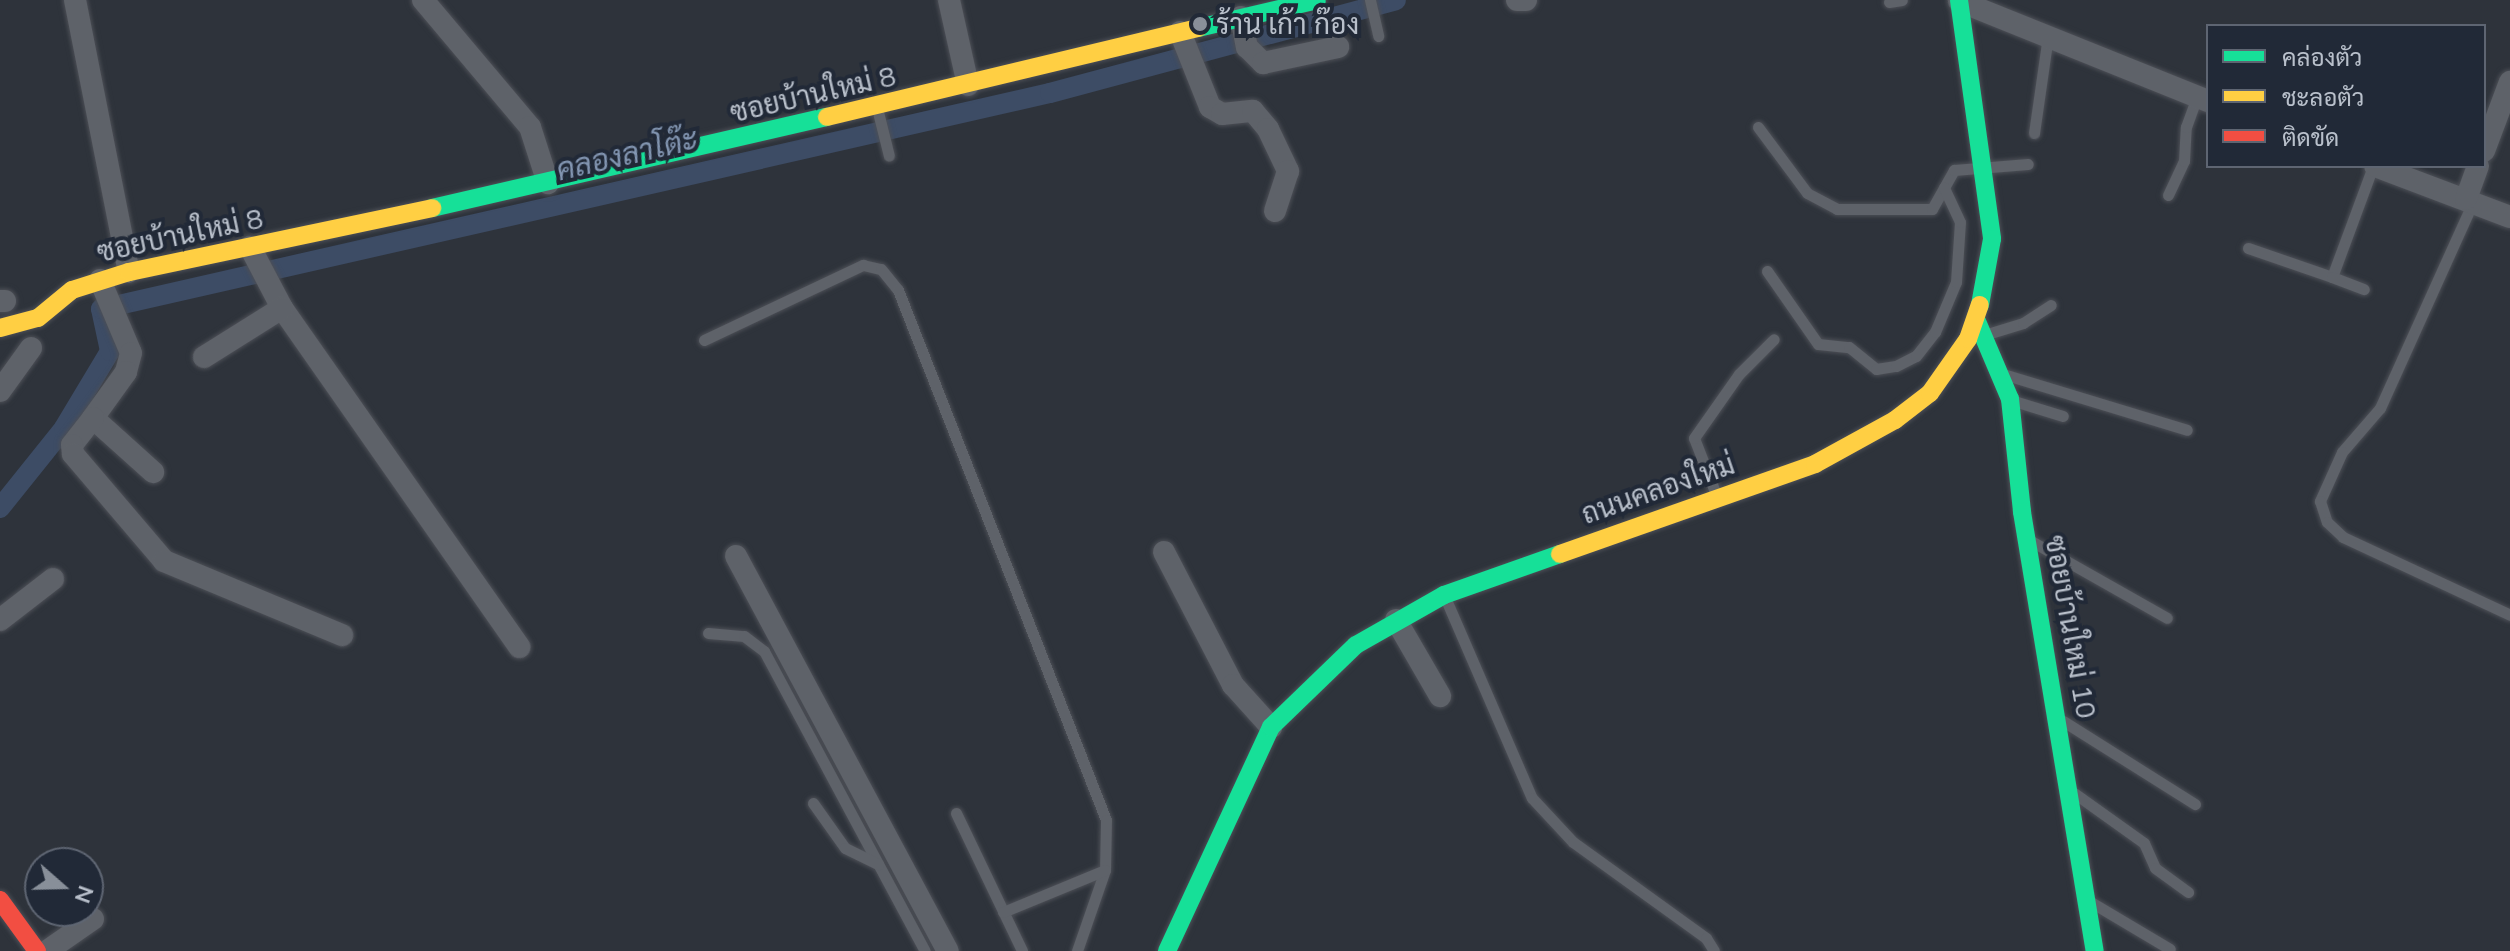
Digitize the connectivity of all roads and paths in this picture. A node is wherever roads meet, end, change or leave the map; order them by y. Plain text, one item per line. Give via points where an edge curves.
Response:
1 (75, 0) edge
2 (423, 0) edge
3 (949, 0) edge
4 (1317, 0) edge
5 (1370, 0) edge
6 (1517, 0) edge
7 (1526, 0) edge
8 (1902, 0) edge
9 (1959, 0) edge
10 (1889, 2) edge
11 (1268, 6) edge
12 (1243, 31) junction
13 (2048, 35) junction
14 (1378, 36) dead end
15 (1185, 47) junction
16 (1338, 47) dead end
17 (2510, 82) edge
18 (968, 85) junction
19 (2202, 98) edge
20 (878, 114) junction
21 (1758, 127) dead end
22 (2034, 133) dead end
23 (2486, 146) edge
24 (889, 156) dead end
25 (2028, 164) dead end
26 (2373, 168) edge
27 (2379, 168) edge
28 (2477, 168) edge
29 (1985, 170) junction
30 (548, 183) junction
31 (1944, 188) junction
32 (2168, 195) dead end
33 (2469, 201) junction
34 (1275, 211) dead end
35 (2510, 217) edge
36 (2248, 248) dead end
37 (259, 263) junction
38 (1767, 271) dead end
39 (129, 272) junction
40 (2332, 277) junction
41 (2364, 289) dead end
42 (107, 297) junction
43 (2051, 305) dead end
44 (282, 308) junction
45 (1980, 327) junction
46 (0, 328) edge
47 (1774, 339) dead end
48 (704, 340) dead end
49 (31, 348) dead end
50 (204, 357) dead end
51 (2003, 374) junction
52 (0, 391) edge
53 (2010, 399) junction
54 (2063, 416) dead end
55 (93, 418) junction
56 (2187, 430) dead end
57 (153, 472) dead end
58 (1717, 498) junction
59 (2027, 538) junction
60 (1164, 552) dead end
61 (736, 556) dead end
62 (53, 579) dead end
63 (1444, 595) junction
64 (2510, 615) edge
65 (2167, 618) dead end
66 (0, 620) edge
67 (1396, 620) junction
68 (708, 633) dead end
69 (342, 635) dead end
70 (519, 647) dead end
71 (1440, 696) dead end
72 (2059, 719) junction
73 (1271, 727) junction
74 (2073, 793) junction
75 (813, 803) dead end
76 (2195, 804) dead end
77 (956, 813) dead end
78 (878, 864) junction
79 (1105, 870) junction
80 (2188, 892) dead end
81 (0, 900) edge
82 (2088, 901) junction
83 (1003, 912) junction
84 (82, 927) edge
85 (2170, 949) dead end
86 (37, 951) edge
87 (47, 951) edge
88 (925, 951) edge
89 (948, 951) edge
90 (1022, 951) edge
91 (1077, 951) edge
92 (1167, 951) edge
93 (1714, 951) edge
94 (2095, 951) edge

1 - 39 street
2 - 30 street via 530,127
3 - 18 street
4 - 11 street, ซอยบ้านใหม่ 8
5 - 14 lane
6 - 7 street
8 - 10 lane
9 - 13 street
9 - 29 street, ถนนคลองใหม่
11 - 12 street, ซอยบ้านใหม่ 8
12 - 15 street, ซอยบ้านใหม่ 8
12 - 16 street via 1263,63
13 - 19 street
13 - 22 lane
15 - 18 street, ซอยบ้านใหม่ 8
15 - 34 street via 1210,107 1222,114 1253,111 1268,129 1288,171
17 - 23 street
18 - 20 street, ซอยบ้านใหม่ 8
19 - 32 lane via 2186,127 2184,161
20 - 24 lane
20 - 30 street, ซอยบ้านใหม่ 8
21 - 31 lane via 1807,193 1837,209 1932,209
25 - 29 lane
26 - 40 lane
27 - 33 street
28 - 33 street
29 - 31 lane via 1954,170
29 - 45 street, ถนนคลองใหม่ via 1992,239
30 - 37 street, ซอยบ้านใหม่ 8
31 - 38 lane via 1960,222 1956,282 1935,332 1916,356 1896,366 1876,369 1849,347 1818,344
33 - 35 street
33 - 64 lane via 2380,408 2342,452 2320,501 2327,522 2343,537
36 - 40 lane
37 - 39 street, ซอยบ้านใหม่ 8
37 - 44 street
39 - 42 street, ซอยบ้านใหม่ 8
40 - 41 lane
42 - 46 street, ซอยบ้านใหม่ 8 via 72,290 38,318
42 - 55 street via 130,361
43 - 45 lane via 2023,323
44 - 50 street
44 - 70 street
45 - 51 street, ซอยบ้านใหม่ 10
45 - 58 street, ถนนคลองใหม่ via 1951,366 1895,420 1815,464
47 - 58 lane via 1739,374 1694,438
48 - 79 lane via 863,265 881,269 898,290 1106,820
49 - 52 street
51 - 53 street, ซอยบ้านใหม่ 10
51 - 56 lane
53 - 54 lane
53 - 59 street, ซอยบ้านใหม่ 10
55 - 57 street
55 - 69 street via 72,445 73,454 164,561
58 - 63 street, ถนนคลองใหม่
59 - 65 lane
59 - 72 street, ซอยบ้านใหม่ 10
60 - 73 street via 1233,685
61 - 89 street
62 - 66 street
63 - 67 street, ถนนคลองใหม่
63 - 93 lane via 1532,798 1573,842 1706,938
67 - 71 street
67 - 73 street, ถนนคลองใหม่ via 1356,645
68 - 78 lane via 744,636 764,651
72 - 74 street, ซอยบ้านใหม่ 10
72 - 76 lane
73 - 92 street, ถนนคลองใหม่
74 - 80 lane via 2144,843 2155,868
74 - 82 street, ซอยบ้านใหม่ 10
75 - 78 lane via 845,848
77 - 83 lane
78 - 88 lane
79 - 83 lane
79 - 91 lane
81 - 86 street
82 - 85 lane
82 - 94 street, ซอยบ้านใหม่ 10
83 - 90 lane
84 - 87 street

